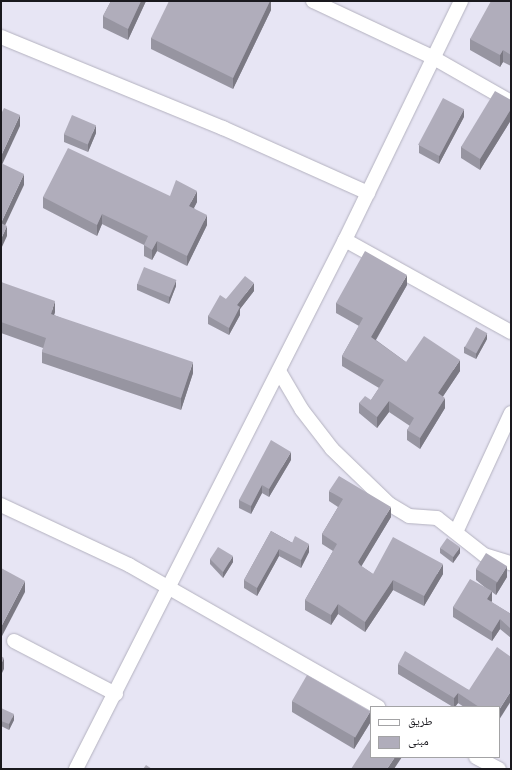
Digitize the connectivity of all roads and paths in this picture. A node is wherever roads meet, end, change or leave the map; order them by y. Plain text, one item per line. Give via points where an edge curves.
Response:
1 (313, 1) edge
2 (462, 1) edge
3 (1, 37) edge
4 (432, 57) junction
5 (511, 102) edge
6 (368, 193) junction
7 (345, 240) junction
8 (511, 332) edge
9 (279, 370) junction
10 (511, 413) edge
11 (1, 505) edge
12 (456, 532) junction
13 (511, 563) edge
14 (170, 588) junction
15 (14, 641) dead end
16 (116, 694) junction
17 (376, 706) edge
18 (478, 758) edge
19 (76, 769) edge
20 (499, 769) edge

1 - 4 street
2 - 4 street
3 - 6 street via 222,128
4 - 5 street
4 - 6 street
6 - 7 street
7 - 8 street
7 - 9 street
9 - 12 street via 302,410 332,449 384,500 409,516 437,518
9 - 14 street
10 - 12 street
11 - 14 street via 96,548
12 - 13 street via 484,555
14 - 16 street
14 - 17 street
15 - 16 street
16 - 19 street
18 - 20 street

